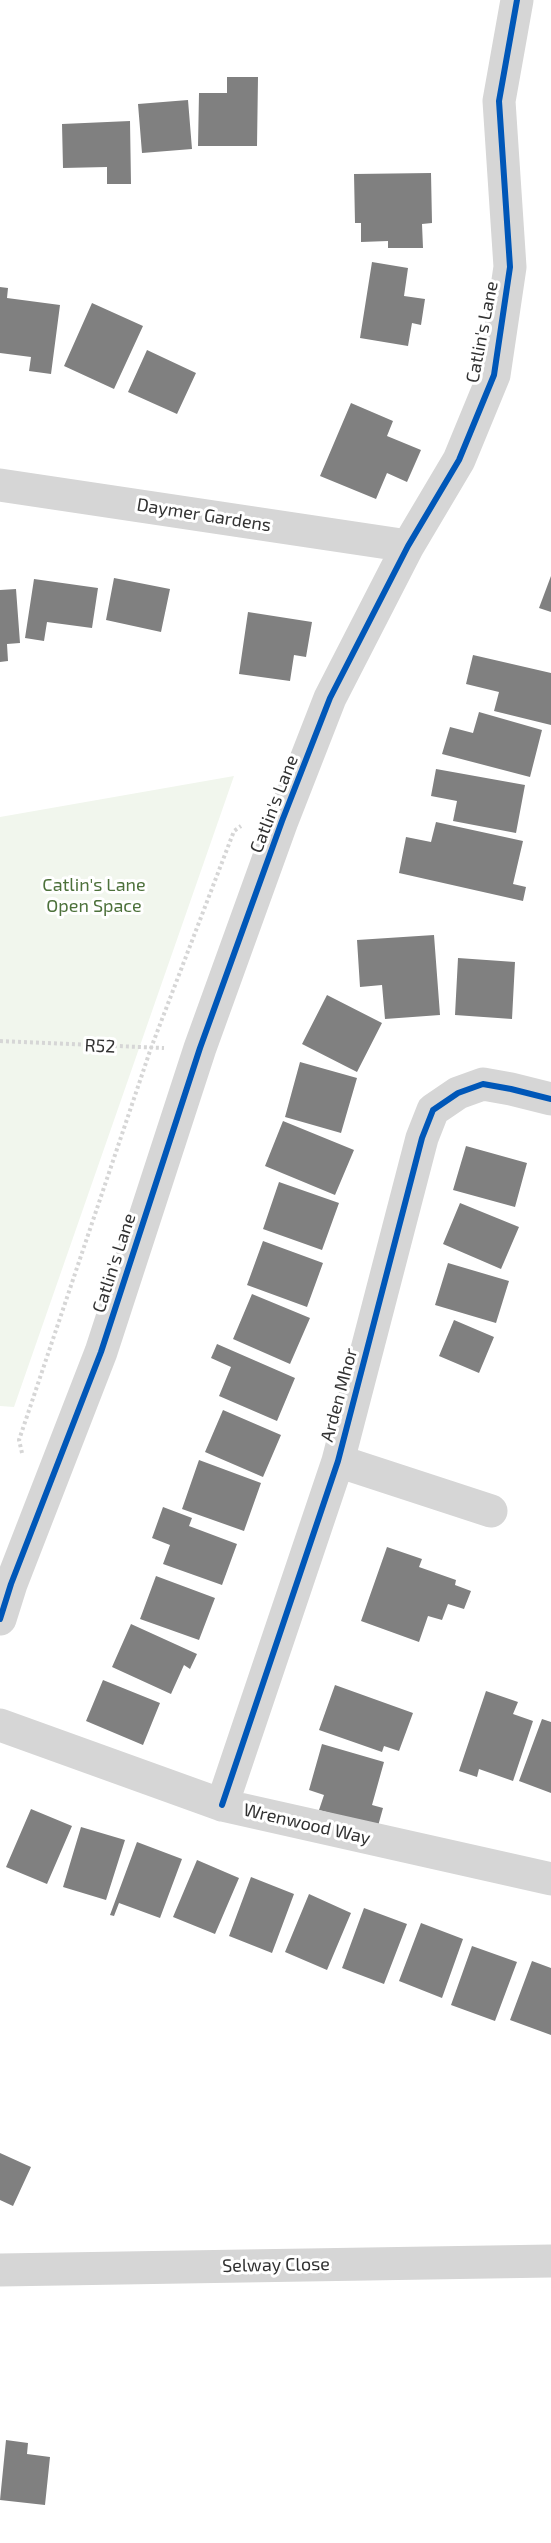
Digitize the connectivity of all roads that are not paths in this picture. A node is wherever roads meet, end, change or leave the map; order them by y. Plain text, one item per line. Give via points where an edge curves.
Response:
1 (517, 0) edge
2 (0, 484) edge
3 (408, 546) junction
4 (551, 1099) edge
5 (338, 1461) junction
6 (491, 1511) dead end
7 (0, 1619) edge
8 (0, 1725) edge
9 (222, 1804) junction
10 (551, 1879) edge
11 (551, 2261) edge
12 (0, 2270) edge

1 - 3 street, Catlin's Lane via 499,101 510,267 494,375 459,460
2 - 3 street, Daymer Gardens
3 - 7 street, Catlin's Lane via 330,698 282,821 200,1048 101,1352
4 - 5 street, Arden Mhor via 483,1084 433,1110 422,1138
5 - 6 street
5 - 9 street, Arden Mhor
8 - 9 street, Wrenwood Way
9 - 10 street, Wrenwood Way
11 - 12 street, Selway Close

